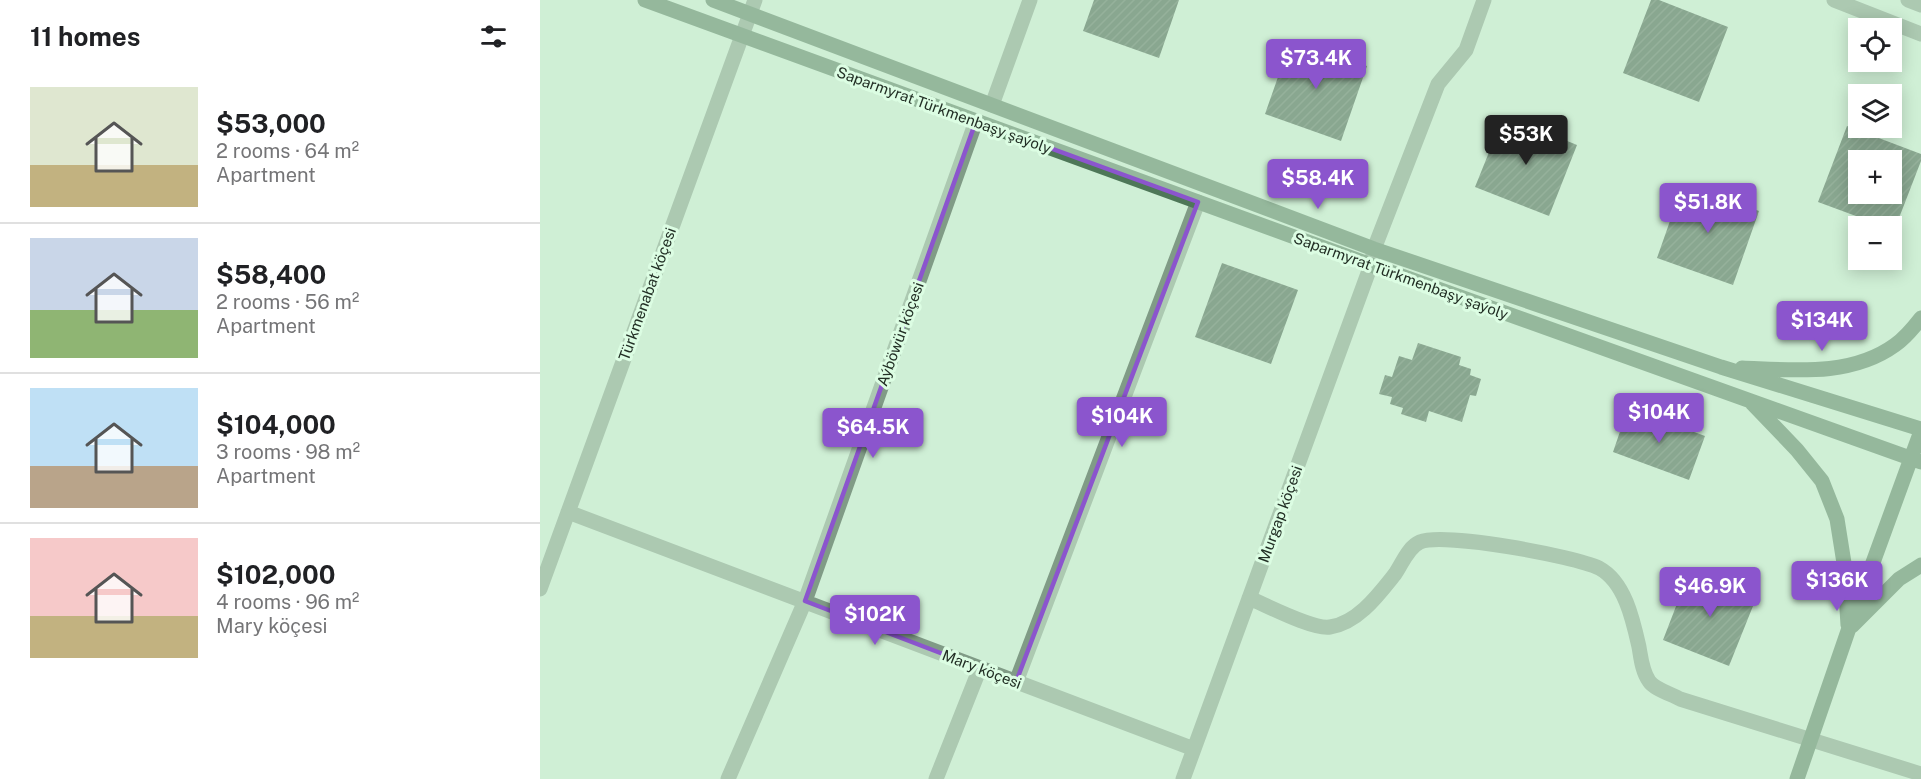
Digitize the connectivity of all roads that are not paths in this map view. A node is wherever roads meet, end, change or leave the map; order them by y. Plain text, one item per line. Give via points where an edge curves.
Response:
1 (645, 0) edge
2 (713, 0) edge
3 (1030, 0) edge
4 (1484, 0) edge
5 (1834, 0) edge
6 (1908, 0) edge
7 (1921, 5) edge
8 (752, 7) edge
9 (1921, 34) edge
10 (740, 36) junction
11 (992, 105) junction
12 (976, 122) junction
13 (1198, 202) junction
14 (1374, 249) junction
15 (1371, 265) junction
16 (1921, 318) edge
17 (1721, 367) junction
18 (1748, 400) junction
19 (1921, 430) edge
20 (1916, 460) edge
21 (568, 513) junction
22 (1921, 565) edge
23 (540, 589) edge
24 (1249, 598) junction
25 (805, 601) junction
26 (1848, 631) junction
27 (980, 668) junction
28 (1016, 682) junction
29 (1812, 739) junction
30 (1194, 749) junction
31 (1921, 774) edge
32 (728, 779) edge
33 (936, 779) edge
34 (1183, 779) edge
35 (1797, 779) edge

1 - 10 main road, Saparmyrat Türkmenbaşy şaýoly
2 - 8 main road, Saparmyrat Türkmenbaşy şaýoly
3 - 11 street
4 - 14 street, Murgap köçesi via 1466,50 1438,84
5 - 9 street
6 - 7 street
8 - 10 street, Türkmenabat köçesi
8 - 11 main road, Saparmyrat Türkmenbaşy şaýoly
10 - 12 main road, Saparmyrat Türkmenbaşy şaýoly
10 - 21 street, Türkmenabat köçesi
11 - 14 main road, Saparmyrat Türkmenbaşy şaýoly
12 - 13 main road, Saparmyrat Türkmenbaşy şaýoly
12 - 25 street, Aýböwür köçesi
13 - 15 main road, Saparmyrat Türkmenbaşy şaýoly
13 - 28 street
14 - 15 street, Murgap köçesi
14 - 17 main road, Saparmyrat Türkmenbaşy şaýoly
15 - 18 main road, Saparmyrat Türkmenbaşy şaýoly
15 - 24 street, Murgap köçesi
16 - 17 main road via 1896,345 1863,361 1799,370
17 - 19 main road, Saparmyrat Türkmenbaşy şaýoly
18 - 20 main road, Saparmyrat Türkmenbaşy şaýoly
18 - 26 main road via 1822,480 1837,519
19 - 20 main road
20 - 26 main road
21 - 23 street, Türkmenabat köçesi
21 - 25 street, Mary köçesi
22 - 26 main road via 1899,579
24 - 29 street via 1316,626 1330,627 1363,611 1376,599 1409,551 1420,542 1450,539 1578,561 1600,569 1619,587 1650,683 1680,699
24 - 30 street, Murgap köçesi
25 - 27 street, Mary köçesi
25 - 32 street, Aýböwür köçesi
26 - 29 main road
27 - 28 street, Mary köçesi
27 - 33 street
28 - 30 street, Mary köçesi
29 - 31 street
29 - 35 main road
30 - 34 street, Murgap köçesi

